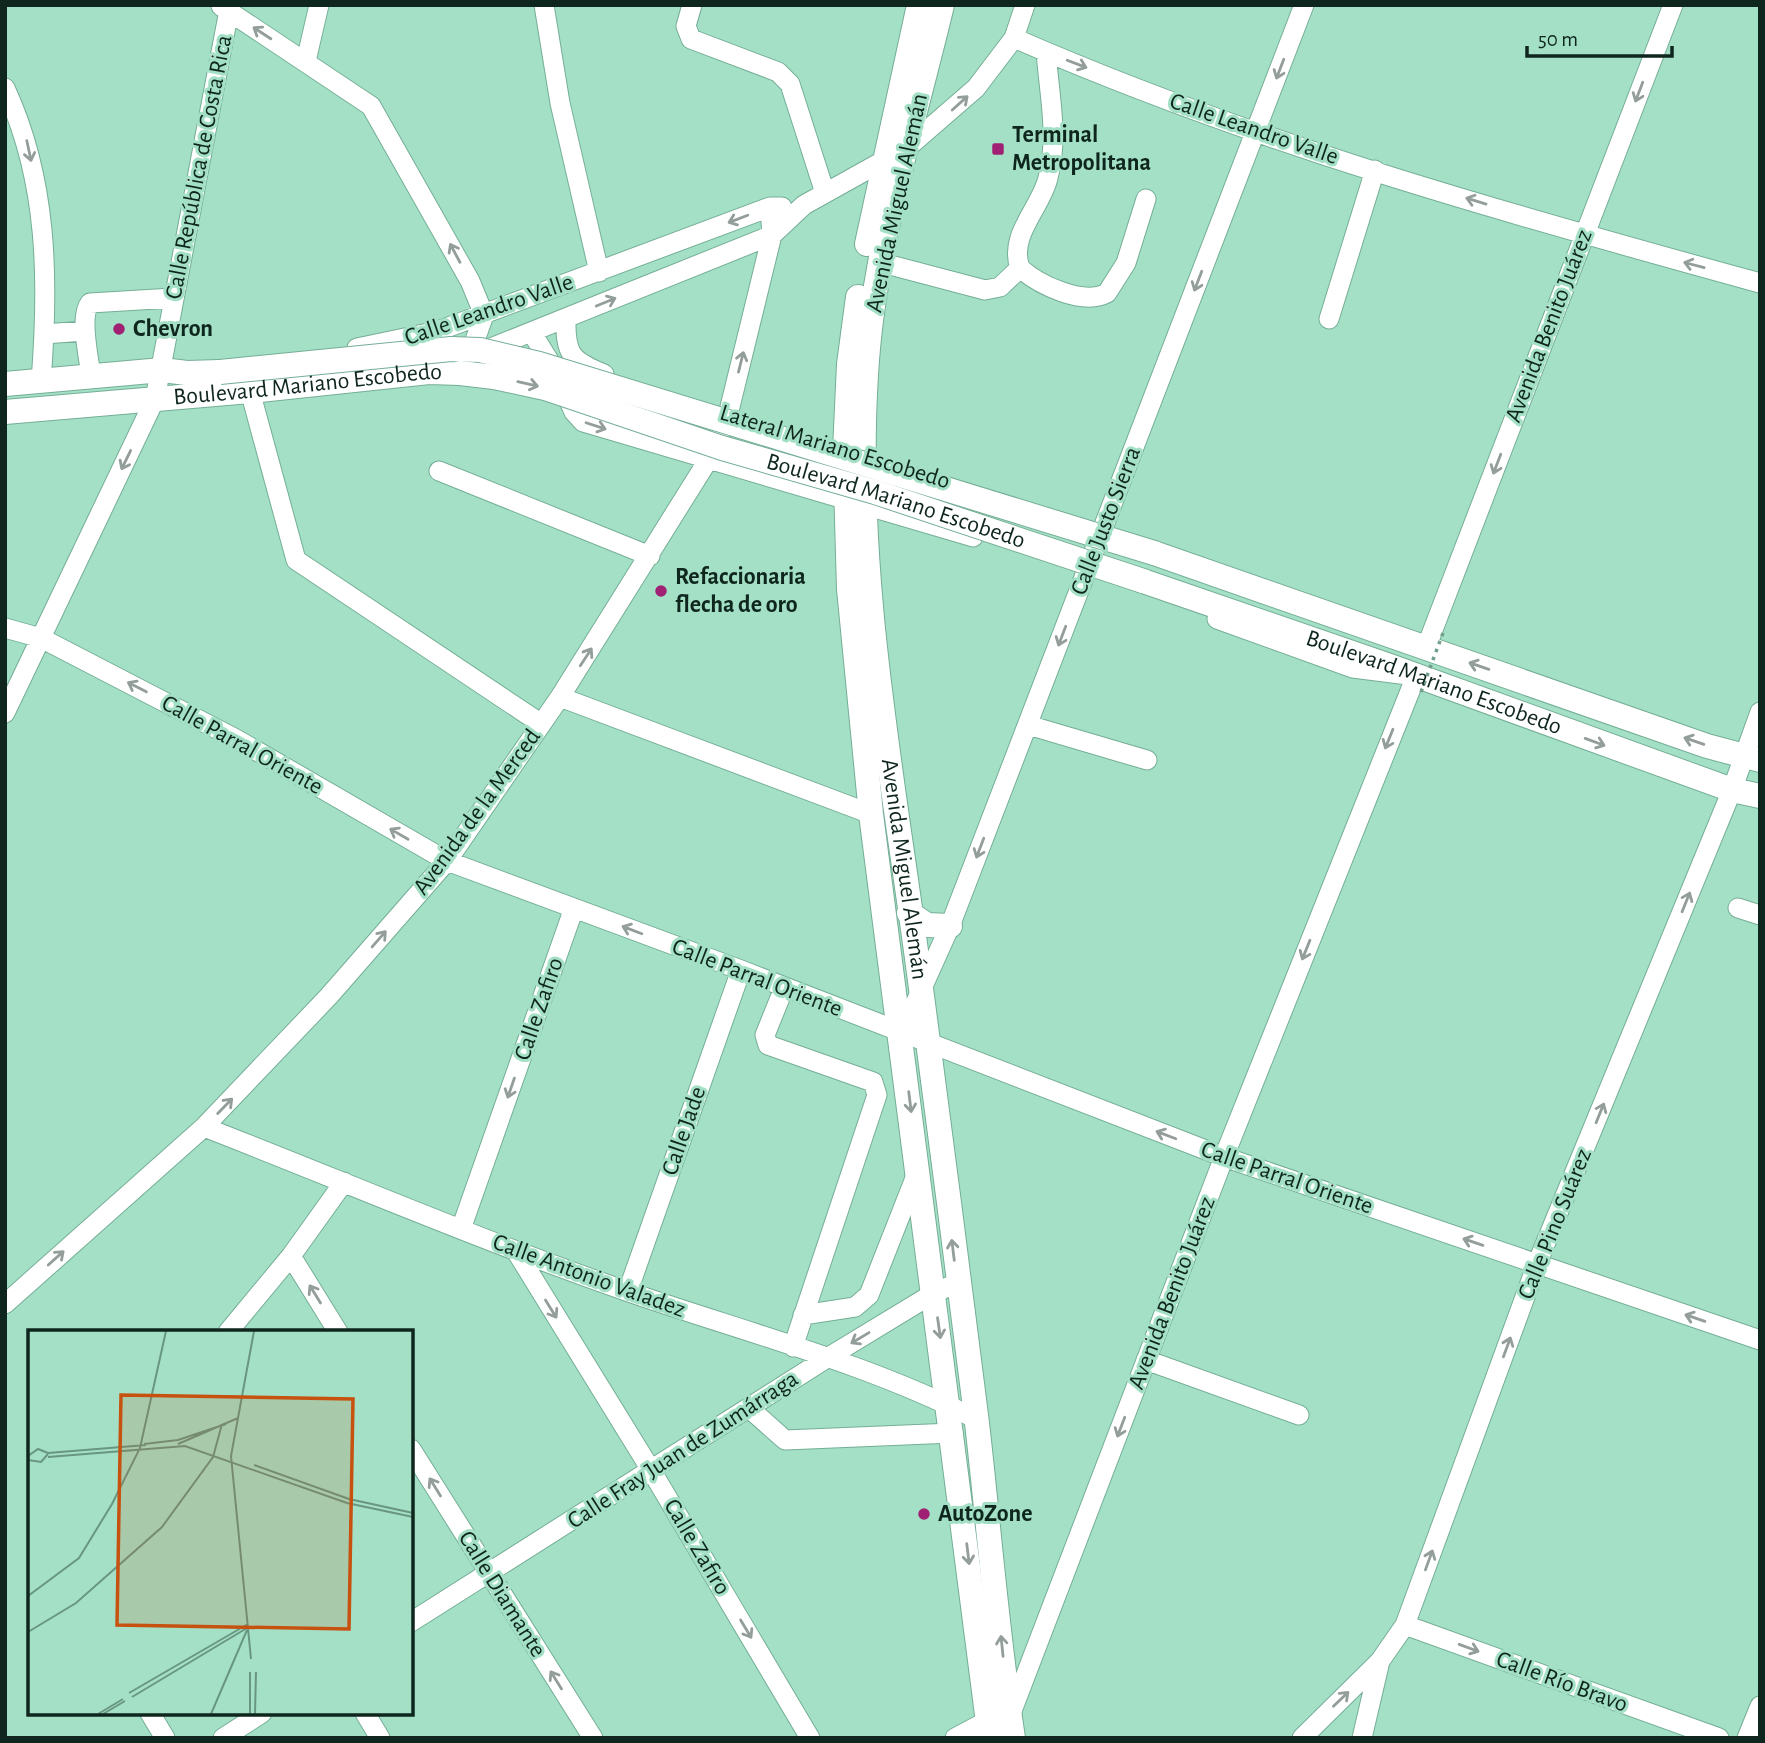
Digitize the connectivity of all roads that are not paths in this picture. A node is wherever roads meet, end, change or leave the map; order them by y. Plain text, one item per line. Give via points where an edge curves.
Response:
1 (319, 5) edge
2 (544, 5) edge
3 (692, 5) edge
4 (919, 5) edge
5 (930, 5) edge
6 (942, 5) edge
7 (1025, 5) edge
8 (1304, 5) edge
9 (1673, 5) edge
10 (226, 7) edge
11 (1014, 38) junction
12 (1046, 52) junction
13 (306, 61) junction
14 (5, 88) edge
15 (1255, 132) junction
16 (897, 154) junction
17 (1375, 170) junction
18 (825, 194) junction
19 (1146, 199) dead end
20 (804, 205) junction
21 (770, 207) junction
22 (772, 235) junction
23 (1583, 235) junction
24 (879, 262) junction
25 (1020, 268) junction
26 (599, 272) junction
27 (1760, 284) edge
28 (173, 298) junction
29 (484, 315) junction
30 (566, 318) junction
31 (1329, 319) dead end
32 (85, 331) junction
33 (532, 332) junction
34 (44, 334) junction
35 (162, 370) junction
36 (429, 373) junction
37 (91, 376) junction
38 (41, 381) junction
39 (5, 384) edge
40 (250, 391) junction
41 (155, 399) junction
42 (5, 412) edge
43 (728, 415) junction
44 (854, 452) junction
45 (710, 457) junction
46 (439, 471) dead end
47 (857, 502) junction
48 (1104, 529) junction
49 (1147, 545) junction
50 (650, 556) junction
51 (1086, 573) junction
52 (1132, 582) junction
53 (5, 628) edge
54 (41, 638) junction
55 (1434, 640) junction
56 (1418, 684) junction
57 (560, 697) junction
58 (1760, 712) edge
59 (5, 713) edge
60 (540, 723) junction
61 (1028, 725) junction
62 (1751, 758) edge
63 (1147, 760) dead end
64 (1732, 790) junction
65 (1760, 796) edge
66 (871, 814) junction
67 (447, 861) junction
68 (574, 908) junction
69 (1738, 908) dead end
70 (909, 913) junction
71 (1760, 915) edge
72 (950, 926) junction
73 (741, 970) junction
74 (784, 988) junction
75 (917, 1002) junction
76 (915, 1040) junction
77 (204, 1127) junction
78 (1224, 1157) junction
79 (918, 1170) junction
80 (344, 1182) junction
81 (461, 1229) junction
82 (516, 1251) junction
83 (291, 1256) junction
84 (1538, 1264) junction
85 (957, 1283) junction
86 (628, 1291) junction
87 (934, 1293) junction
88 (5, 1304) edge
89 (803, 1315) junction
90 (230, 1330) edge
91 (337, 1330) edge
92 (1760, 1339) edge
93 (793, 1347) junction
94 (827, 1358) junction
95 (1146, 1360) junction
96 (949, 1405) junction
97 (749, 1408) junction
98 (1299, 1415) dead end
99 (976, 1419) junction
100 (953, 1433) junction
101 (413, 1452) edge
102 (651, 1470) junction
103 (489, 1574) junction
104 (413, 1621) edge
105 (1405, 1625) junction
106 (1380, 1661) junction
107 (1760, 1706) edge
108 (151, 1715) edge
109 (259, 1715) edge
110 (366, 1715) edge
111 (996, 1731) edge
112 (165, 1738) edge
113 (223, 1738) edge
114 (380, 1738) edge
115 (593, 1738) edge
116 (810, 1738) edge
117 (956, 1738) edge
118 (1302, 1738) edge
119 (1362, 1738) edge
120 (1719, 1738) edge
121 (1747, 1738) edge

1 - 13 street
2 - 26 street via 560,103
3 - 18 street via 686,26 691,39 778,72 790,84
4 - 16 main road, Avenida Miguel Alemán
5 - 16 street
6 - 16 main road, Avenida Miguel Alemán
7 - 11 street
8 -> 15 street, Calle Justo Sierra
9 -> 23 street, Avenida Benito Juárez
13 -> 10 street
10 - 28 street, Calle República de Costa Rica
11 - 12 street, Calle Leandro Valle
16 -> 11 street, Calle Leandro Valle via 976,88
12 -> 15 street, Calle Leandro Valle
12 - 25 street via 1052,155 1043,197 1016,248
29 -> 13 street via 457,257 371,106
14 -> 34 street via 24,128 36,183 44,242
15 - 17 street, Calle Leandro Valle
15 -> 48 street, Calle Justo Sierra
16 - 18 street, Calle Leandro Valle
16 - 24 main road, Avenida Miguel Alemán
16 - 44 main road, Avenida Miguel Alemán via 865,252 853,330
23 -> 17 street, Calle Leandro Valle
17 - 31 street
18 - 20 street, Calle Leandro Valle
19 - 25 street via 1126,263 1107,293 1088,298 1038,281
20 - 21 street, Calle Leandro Valle
20 - 22 street, Calle Leandro Valle
21 - 22 street, Avenida de la Merced
21 -> 26 street, Calle Leandro Valle
30 -> 22 street, Calle Leandro Valle
43 -> 22 street, Avenida de la Merced
27 -> 23 street, Calle Leandro Valle
23 -> 55 street, Avenida Benito Juárez
24 - 25 street via 985,290 1000,287
24 - 44 main road, Avenida Miguel Alemán
26 - 29 street, Calle Leandro Valle
28 - 32 street via 96,301 86,307
28 - 35 street, Calle República de Costa Rica
29 - 35 street, Calle Leandro Valle via 438,331 360,348 217,360
29 - 36 street via 474,343
30 - 33 street, Calle Leandro Valle
30 - 43 street, Lateral Mariano Escobedo via 567,346 587,368
32 - 34 street
32 - 37 street
33 - 36 street, Calle Leandro Valle
33 -> 45 street, Lateral Mariano Escobedo via 583,422
34 - 38 street
35 - 37 main road, Boulevard Mariano Escobedo
35 - 41 street, Calle República de Costa Rica
35 - 49 main road, Boulevard Mariano Escobedo, bridge via 220,372 422,351 480,350
36 - 40 main road, Boulevard Mariano Escobedo
36 -> 52 main road, Boulevard Mariano Escobedo, bridge via 495,377 545,388 722,448 875,492
37 - 38 main road, Boulevard Mariano Escobedo
38 - 39 main road, Boulevard Mariano Escobedo
40 - 41 main road, Boulevard Mariano Escobedo
40 - 60 street via 296,560
41 - 42 main road, Boulevard Mariano Escobedo
41 -> 54 street, Calle República de Costa Rica
43 - 44 street, Lateral Mariano Escobedo
43 - 45 street, Avenida de la Merced
44 - 47 main road, Avenida Miguel Alemán
44 - 48 street, Lateral Mariano Escobedo
45 - 47 street, Lateral Mariano Escobedo
45 - 50 street, Avenida de la Merced
46 - 50 street
47 - 51 street, Lateral Mariano Escobedo
47 - 66 main road, Avenida Miguel Alemán via 849,589
47 - 70 main road, Avenida Miguel Alemán
47 - 75 street via 871,696
48 - 49 street, Lateral Mariano Escobedo
48 - 51 street, Calle Justo Sierra
49 - 52 street via 1129,543 1119,555
49 - 55 main road, Boulevard Mariano Escobedo via 1399,640
57 -> 50 street, Avenida de la Merced
51 - 52 street, Lateral Mariano Escobedo
51 -> 61 street, Calle Justo Sierra
52 - 56 main road, Boulevard Mariano Escobedo
53 - 54 street, Calle Parral Oriente
54 - 59 street, Calle República de Costa Rica
67 -> 54 street, Calle Parral Oriente via 236,739
62 -> 55 main road, Boulevard Mariano Escobedo
56 -> 64 main road, Boulevard Mariano Escobedo
56 -> 78 street, Avenida Benito Juárez
57 - 60 street, Avenida de la Merced
57 - 66 street
58 - 62 street, Calle Pino Suárez
60 - 67 street, Avenida de la Merced
61 - 63 street
61 -> 72 street, Calle Justo Sierra
62 - 64 street, Calle Pino Suárez
64 - 65 main road, Boulevard Mariano Escobedo
84 -> 64 street, Calle Pino Suárez
66 - 76 main road, Avenida Miguel Alemán
67 - 68 street, Calle Parral Oriente
77 -> 67 street, Avenida de la Merced via 329,996
73 -> 68 street, Calle Parral Oriente
68 -> 81 street, Calle Zafiro
69 - 71 street
70 - 72 main road via 927,925
70 - 75 main road, Avenida Miguel Alemán
72 - 75 street, Calle Justo Sierra
73 - 74 street, Calle Parral Oriente
73 - 86 street, Calle Jade
74 - 76 street, Calle Parral Oriente
74 - 89 street via 765,1035 768,1045 873,1082 877,1095
75 - 76 main road, Avenida Miguel Alemán
78 -> 76 street, Calle Parral Oriente
76 -> 79 main road, Avenida Miguel Alemán
85 -> 76 main road, Avenida Miguel Alemán
77 - 80 street, Calle Antonio Valadez
88 -> 77 street, Avenida de la Merced
84 -> 78 street, Calle Parral Oriente
78 - 95 street, Avenida Benito Juárez
79 - 87 main road, Avenida Miguel Alemán
79 - 89 street via 869,1295 855,1307
80 - 81 street, Calle Antonio Valadez
80 - 83 street
81 - 82 street, Calle Antonio Valadez
82 - 86 street, Calle Antonio Valadez
82 -> 102 street, Calle Zafiro
83 - 90 street
91 -> 83 street
92 -> 84 street, Calle Parral Oriente
105 -> 84 street, Calle Pino Suárez
85 - 87 street, Calle Fray Juan de Zumárraga
85 - 99 main road, Avenida Miguel Alemán
86 - 93 street, Calle Antonio Valadez
87 -> 94 street, Calle Fray Juan de Zumárraga
87 -> 96 main road, Avenida Miguel Alemán
89 - 93 street
93 - 94 street, Calle Antonio Valadez
94 - 96 street, Calle Antonio Valadez
94 - 97 street, Calle Fray Juan de Zumárraga
95 - 98 street
95 -> 111 street, Avenida Benito Juárez
96 - 99 street, Calle Antonio Valadez
96 - 100 main road, Avenida Miguel Alemán
97 - 100 street via 785,1440
97 - 102 street, Calle Fray Juan de Zumárraga
111 -> 99 main road, Avenida Miguel Alemán
100 -> 111 main road, Avenida Miguel Alemán
103 -> 101 street, Calle Diamante
102 - 103 street, Calle Fray Juan de Zumárraga
102 -> 116 street, Calle Zafiro
103 - 104 street, Calle Fray Juan de Zumárraga
115 -> 103 street, Calle Diamante
105 - 106 street, Calle Pino Suárez
105 -> 120 street, Calle Río Bravo
118 -> 106 street
106 - 119 street, Calle Pino Suárez
107 - 121 street
108 - 112 street
109 - 113 street
110 - 114 street
111 - 117 street

